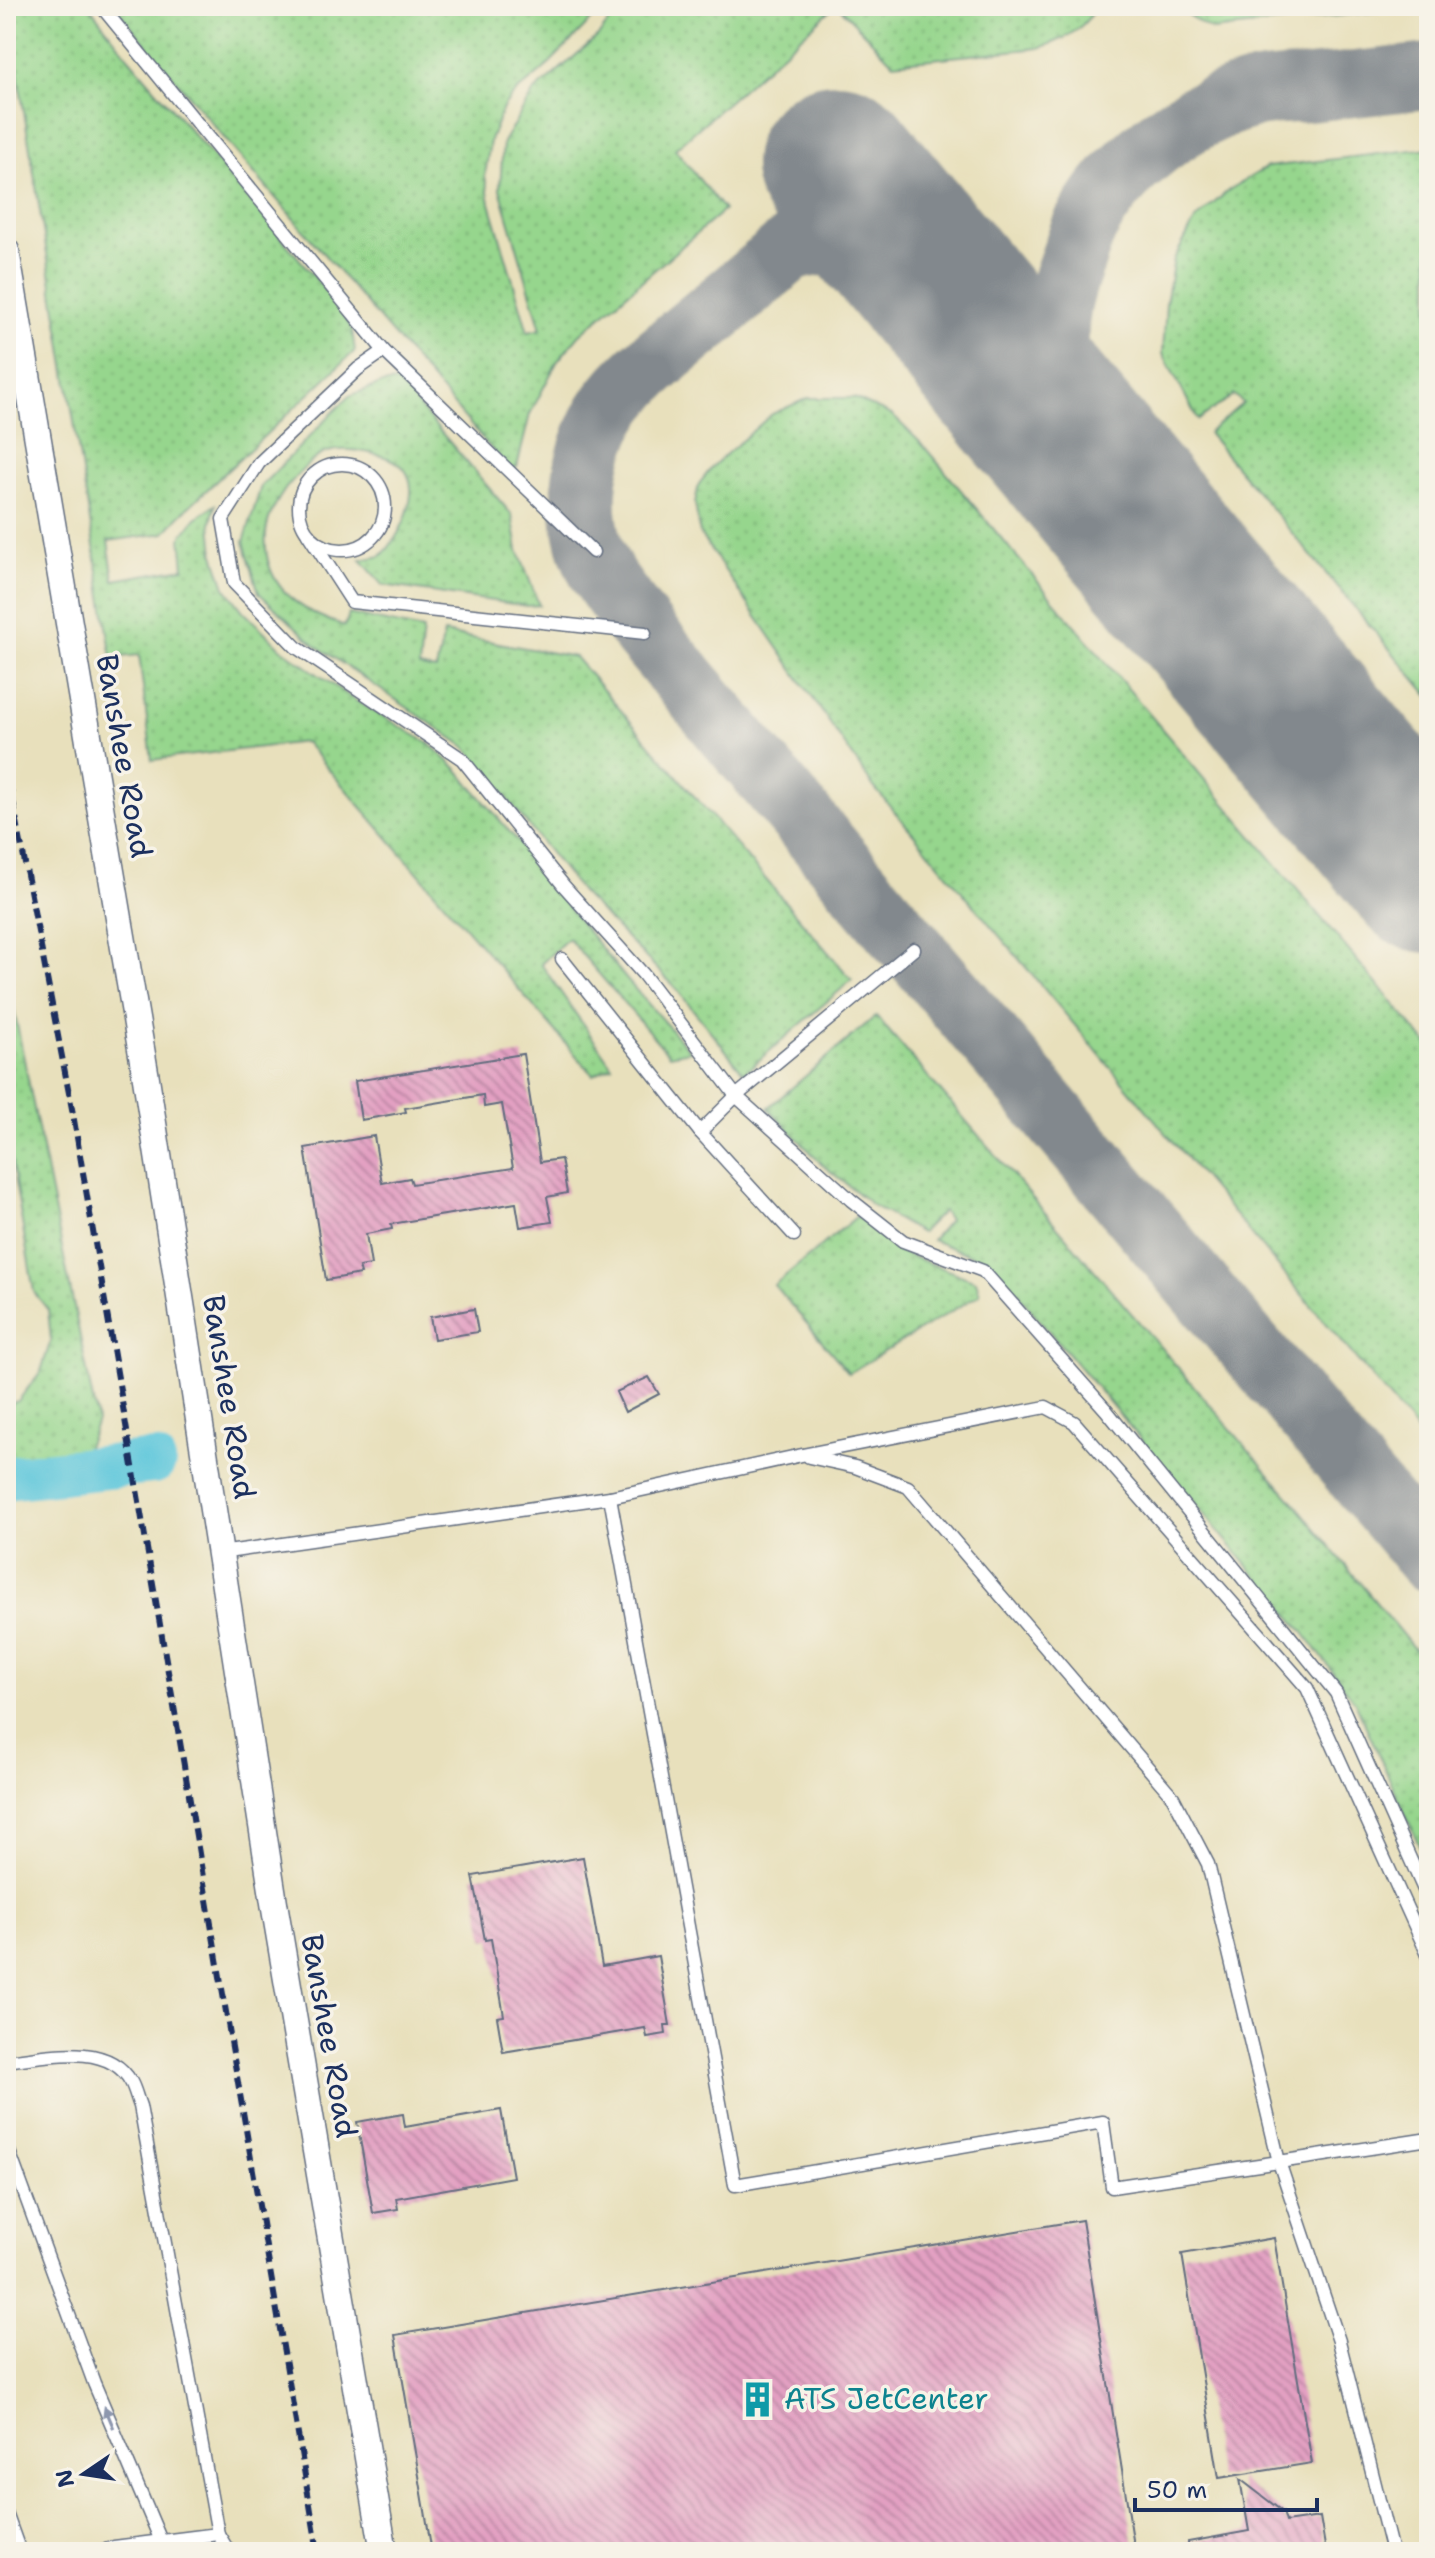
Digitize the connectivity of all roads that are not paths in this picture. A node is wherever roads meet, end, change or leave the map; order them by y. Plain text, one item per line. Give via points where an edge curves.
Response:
1 (101, 6) edge
2 (6, 251) edge
3 (384, 351) junction
4 (308, 534) junction
5 (593, 552) dead end
6 (645, 633) dead end
7 (914, 949) dead end
8 (562, 959) dead end
9 (736, 1096) junction
10 (700, 1132) junction
11 (794, 1235) dead end
12 (802, 1455) junction
13 (610, 1497) junction
14 (220, 1553) junction
15 (1429, 1901) edge
16 (1429, 1957) edge
17 (6, 2061) edge
18 (1429, 2139) edge
19 (6, 2143) edge
20 (1279, 2162) junction
21 (6, 2513) edge
22 (218, 2534) junction
23 (161, 2541) junction
24 (20, 2552) edge
25 (100, 2552) edge
26 (229, 2552) edge
27 (384, 2552) edge
28 (1392, 2552) edge

1 - 3 lane
2 - 14 street, Banshee Road via 146,1078
3 - 5 lane
3 - 9 lane via 259,463 223,519 234,583 296,647 462,759 643,974
4 - 4 lane via 301,521 301,492 320,470 348,464 373,478 385,503 379,530 370,540 344,551 330,549
4 - 6 lane via 352,602
7 - 9 lane
8 - 10 lane
9 - 10 lane
9 - 15 lane via 903,1241 983,1271 1106,1410 1336,1693
10 - 11 lane
12 - 13 lane
12 - 16 lane via 1046,1407 1074,1422 1307,1688
12 - 20 lane via 908,1487 1173,1797 1208,1864
13 - 14 lane
13 - 20 lane via 735,2185 1103,2122 1112,2187
14 - 27 street, Banshee Road
17 - 22 lane via 83,2055 108,2060 130,2081 140,2106
18 - 20 lane
23 -> 19 lane via 94,2383
20 - 28 lane via 1339,2341
21 - 24 lane
22 - 23 lane
22 - 26 lane
23 - 25 lane

